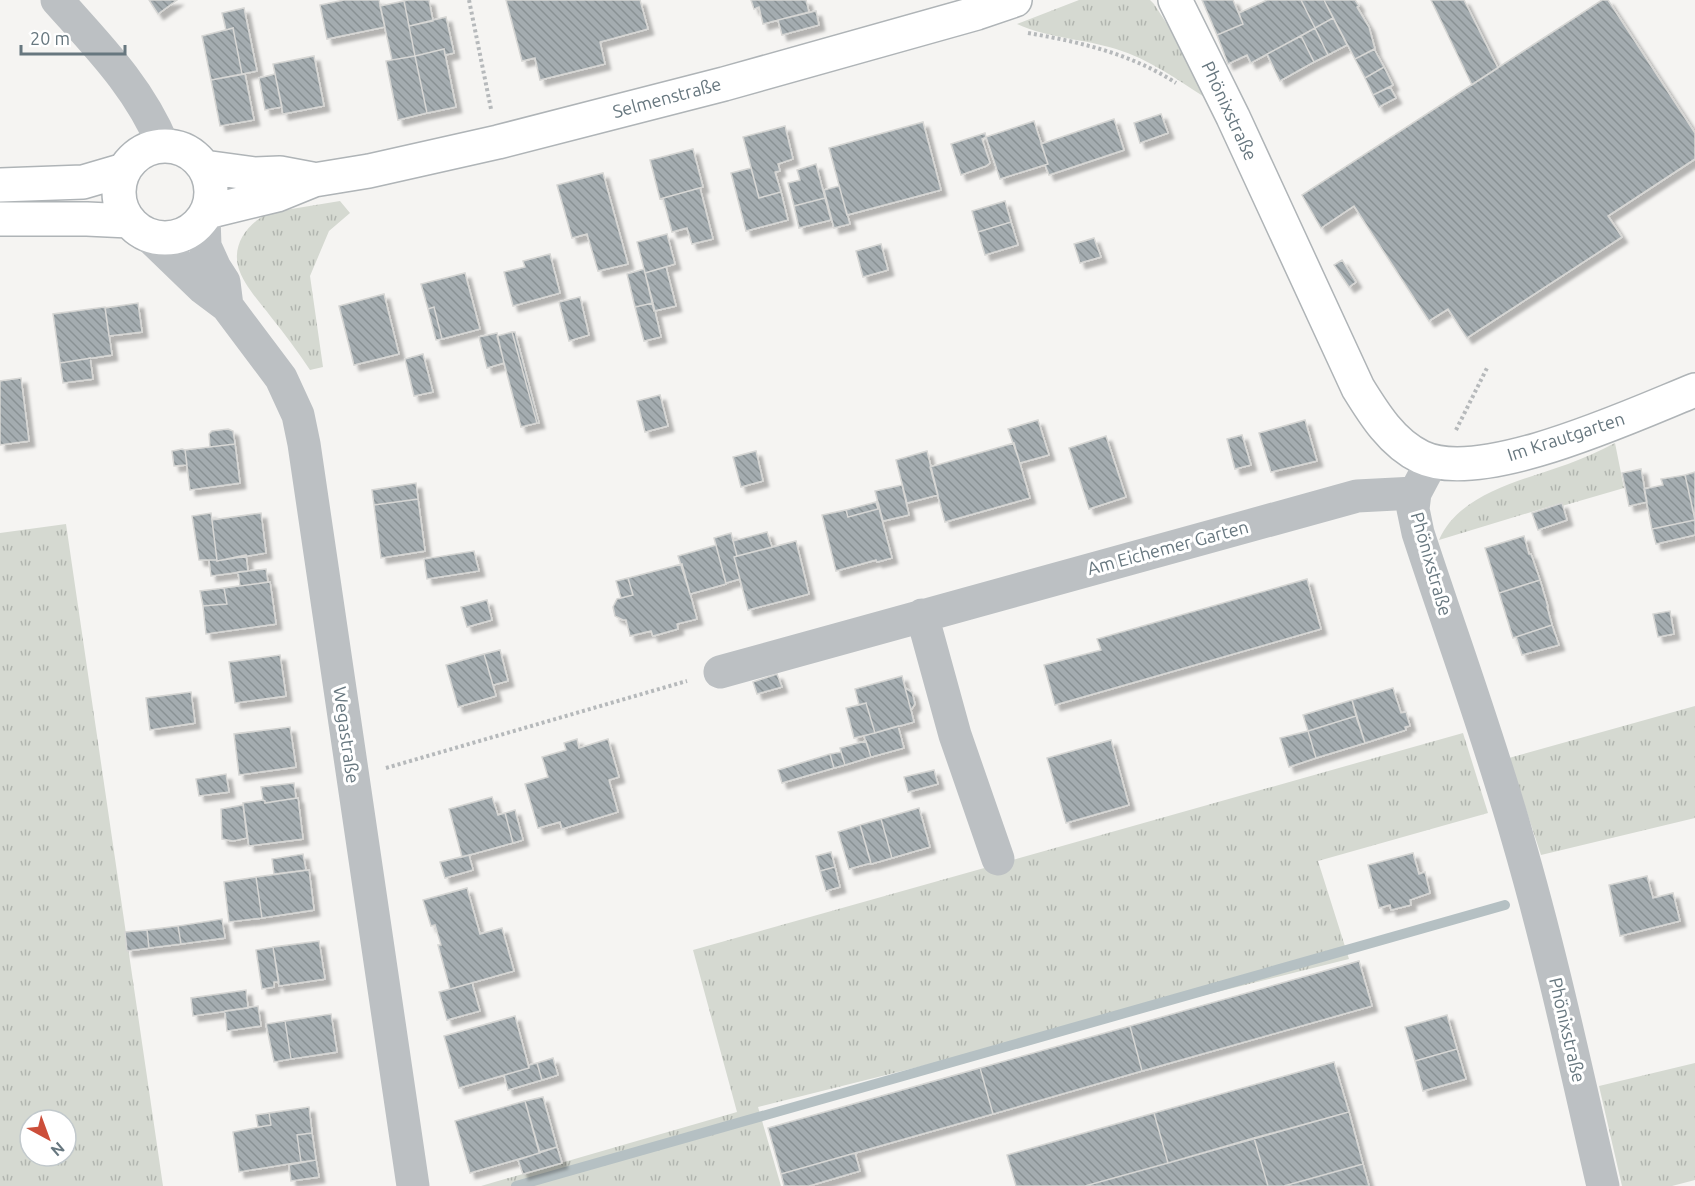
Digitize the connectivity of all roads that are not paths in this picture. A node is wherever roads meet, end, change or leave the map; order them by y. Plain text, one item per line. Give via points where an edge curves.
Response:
1 (57, 0) edge
2 (1015, 0) edge
3 (1175, 0) edge
4 (164, 145) junction
5 (204, 168) junction
6 (124, 170) junction
7 (314, 180) junction
8 (0, 185) edge
9 (205, 214) junction
10 (0, 219) edge
11 (139, 228) junction
12 (227, 306) junction
13 (1695, 390) edge
14 (1432, 461) junction
15 (1415, 493) junction
16 (922, 615) junction
17 (720, 672) road end
18 (998, 859) dead end
19 (413, 1186) edge
20 (1602, 1186) edge

1 - 4 street via 121,73
2 - 7 main road, Selmenstraße via 724,84 498,142
3 - 14 main road, Phönixstraße via 1358,387 1390,433 1412,452
4 - 5 main road via 187,151
4 - 6 main road via 141,152
5 - 7 main road, Selmenstraße via 255,174 280,172
5 - 9 main road via 211,192
6 - 8 main road via 83,182
6 - 11 main road via 119,199 123,211
7 - 9 main road, Selmenstraße via 277,195
9 - 11 main road via 197,226 177,237 160,238
9 - 12 street, Wegastraße via 205,246 224,282
10 - 11 main road via 87,219
11 - 12 street, Wegastraße
12 - 19 street, Wegastraße via 281,378 298,415
13 - 14 main road, Im Krautgarten via 1530,452 1479,462
14 - 15 street, Phönixstraße
15 - 16 street, Am Eichemer Garten via 1357,496
15 - 20 street, Phönixstraße via 1413,509 1418,533 1472,691 1539,913
16 - 17 street, Am Eichemer Garten
16 - 18 street via 955,735

